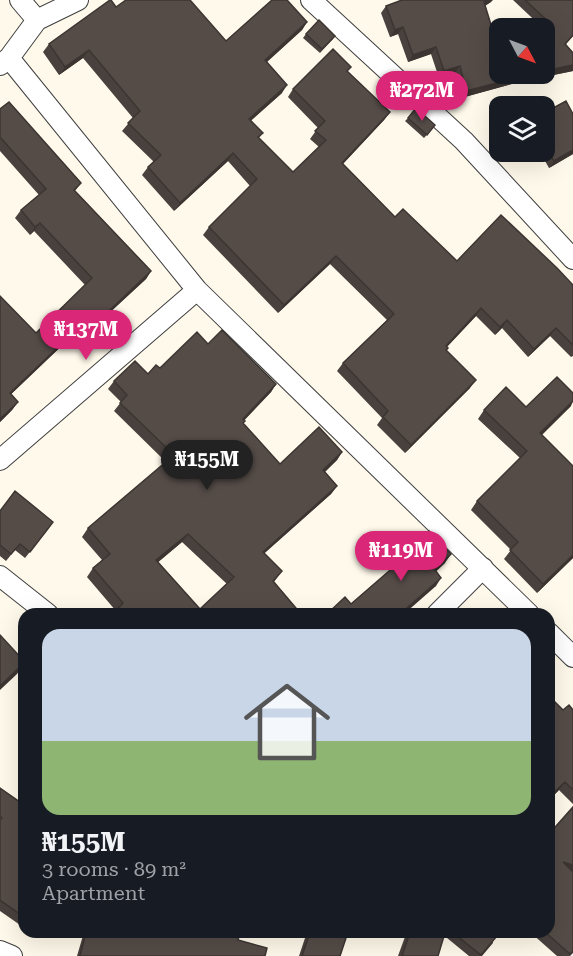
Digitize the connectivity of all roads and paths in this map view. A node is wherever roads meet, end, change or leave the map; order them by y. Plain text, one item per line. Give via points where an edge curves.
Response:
1 (20, 0) edge
2 (78, 0) edge
3 (311, 0) edge
4 (37, 20) junction
5 (4, 61) edge
6 (573, 259) edge
7 (197, 290) junction
8 (0, 460) edge
9 (483, 568) junction
10 (0, 576) edge
11 (40, 608) edge
12 (443, 608) edge
13 (523, 608) edge
14 (555, 639) edge
15 (573, 657) edge
16 (0, 951) edge
17 (12, 956) edge

1 - 4 street
2 - 4 street
3 - 6 street via 464,141
4 - 5 street
5 - 7 street
7 - 8 street
7 - 9 street
9 - 12 street
9 - 13 street
10 - 11 street
14 - 15 street
16 - 17 street

